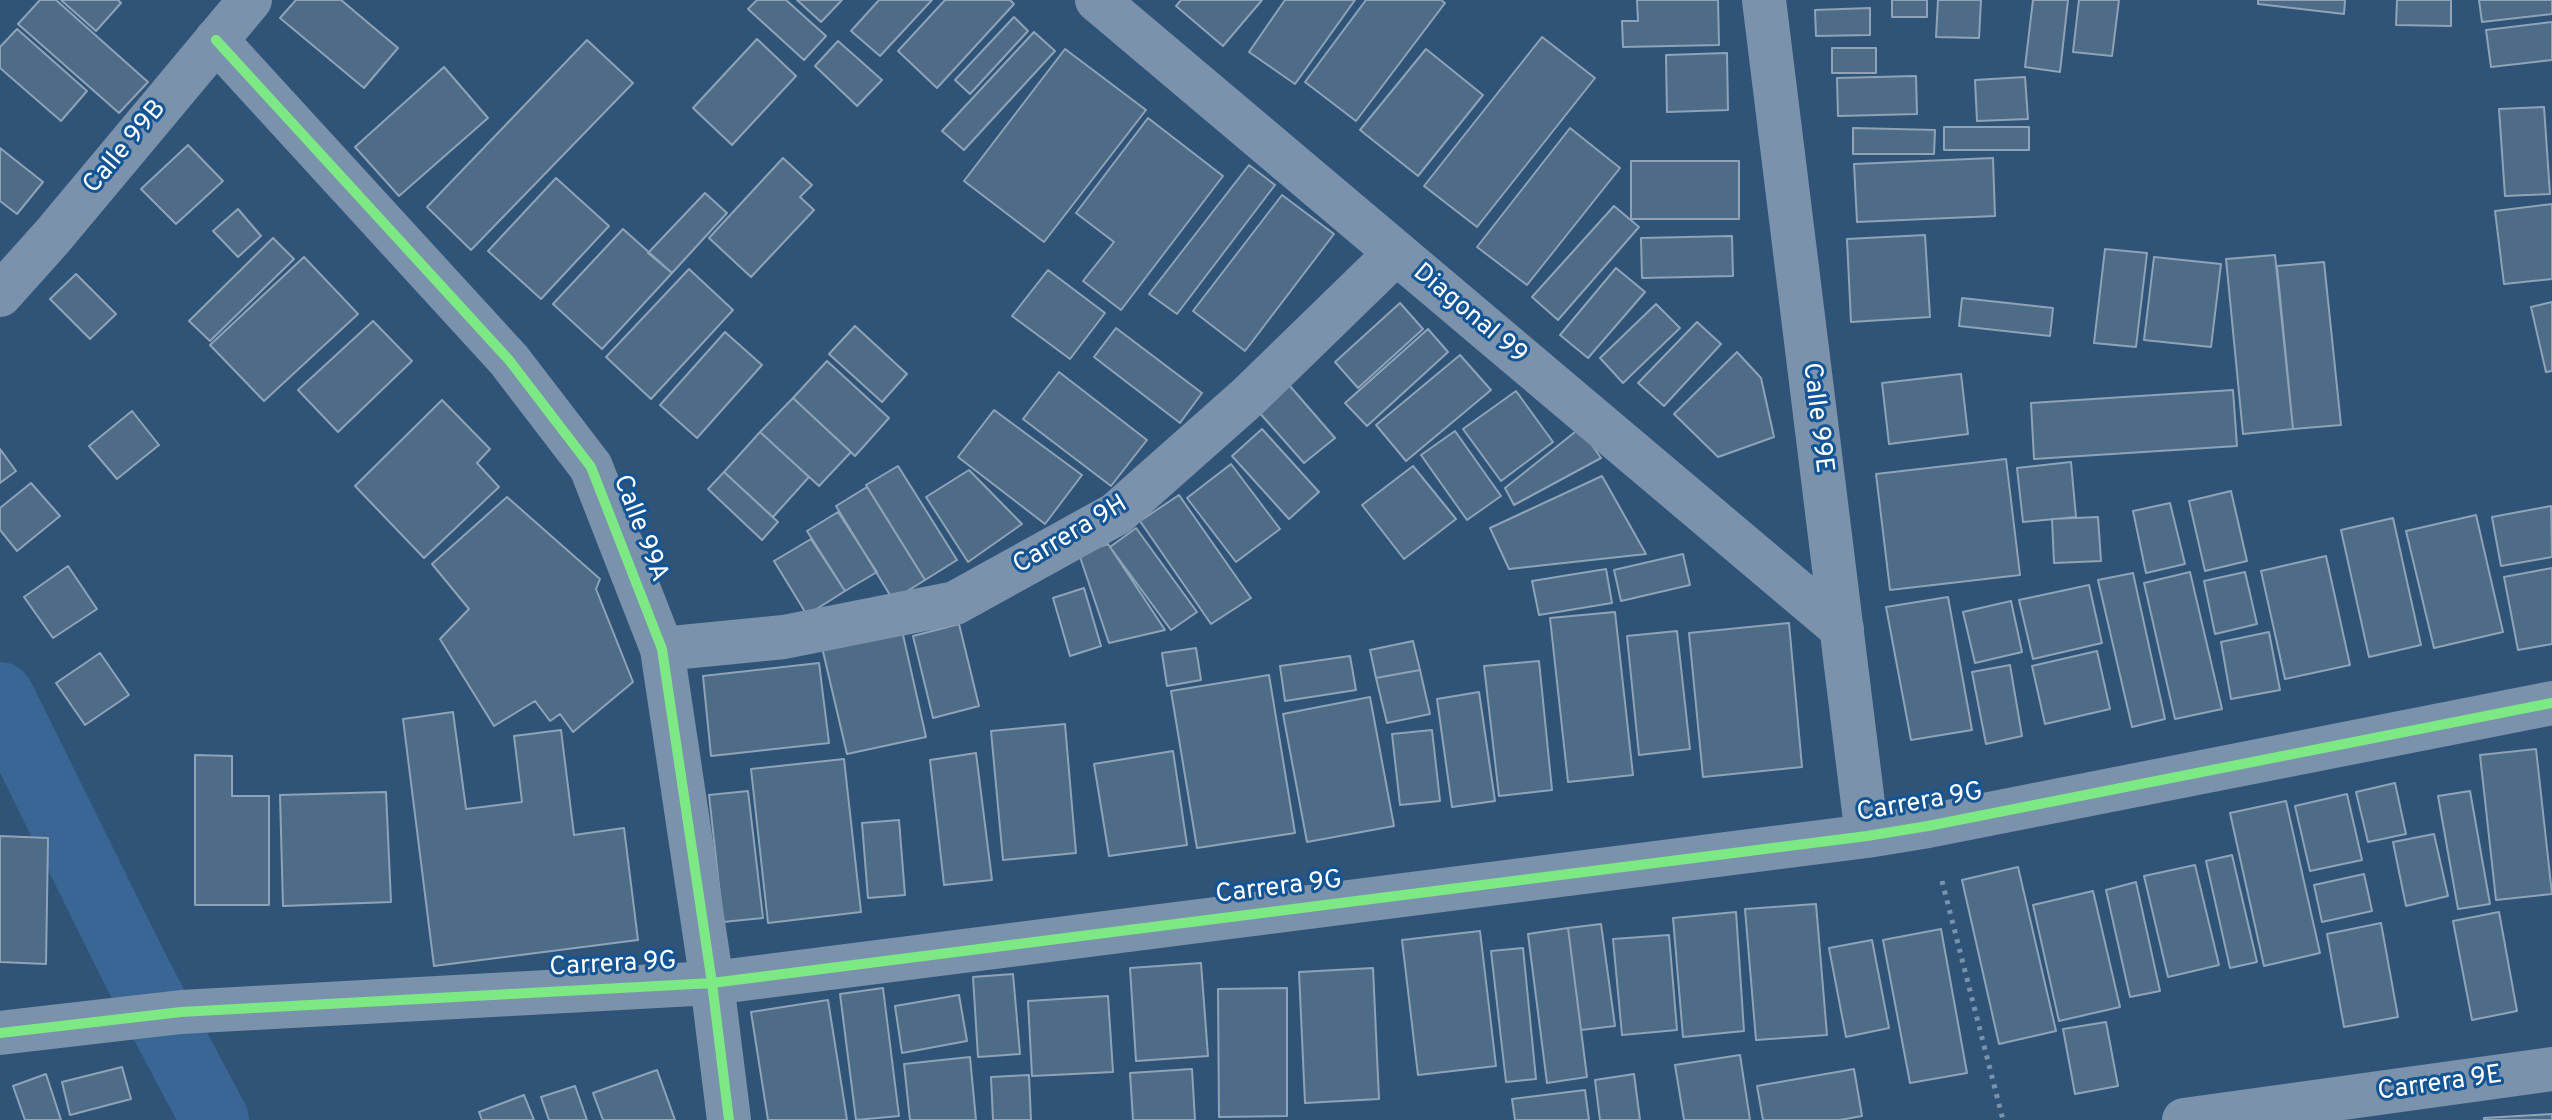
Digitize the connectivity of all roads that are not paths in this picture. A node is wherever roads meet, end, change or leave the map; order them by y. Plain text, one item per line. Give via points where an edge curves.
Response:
1 (250, 0) edge
2 (1097, 0) edge
3 (1764, 0) edge
4 (216, 40) junction
5 (1395, 254) junction
6 (0, 295) edge
7 (1842, 629) junction
8 (662, 649) junction
9 (2552, 703) edge
10 (1867, 836) junction
11 (712, 983) junction
12 (0, 1033) edge
13 (2552, 1069) edge
14 (729, 1120) edge
15 (2184, 1120) edge

1 - 4 street, Calle 99B
2 - 5 street, Diagonal 99
3 - 7 street, Calle 99E
4 - 6 street, Calle 99B
4 - 8 street, Calle 99A via 509,360 591,467
5 - 7 street, Diagonal 99
5 - 8 street, Carrera 9H via 1248,397 1116,514 955,603 784,637
7 - 10 street, Calle 99E
8 - 11 street, Calle 99A
9 - 10 street, Carrera 9G
10 - 11 street, Carrera 9G
11 - 12 street, Carrera 9G via 181,1012
11 - 14 street, Calle 99A
13 - 15 street, Carrera 9E

